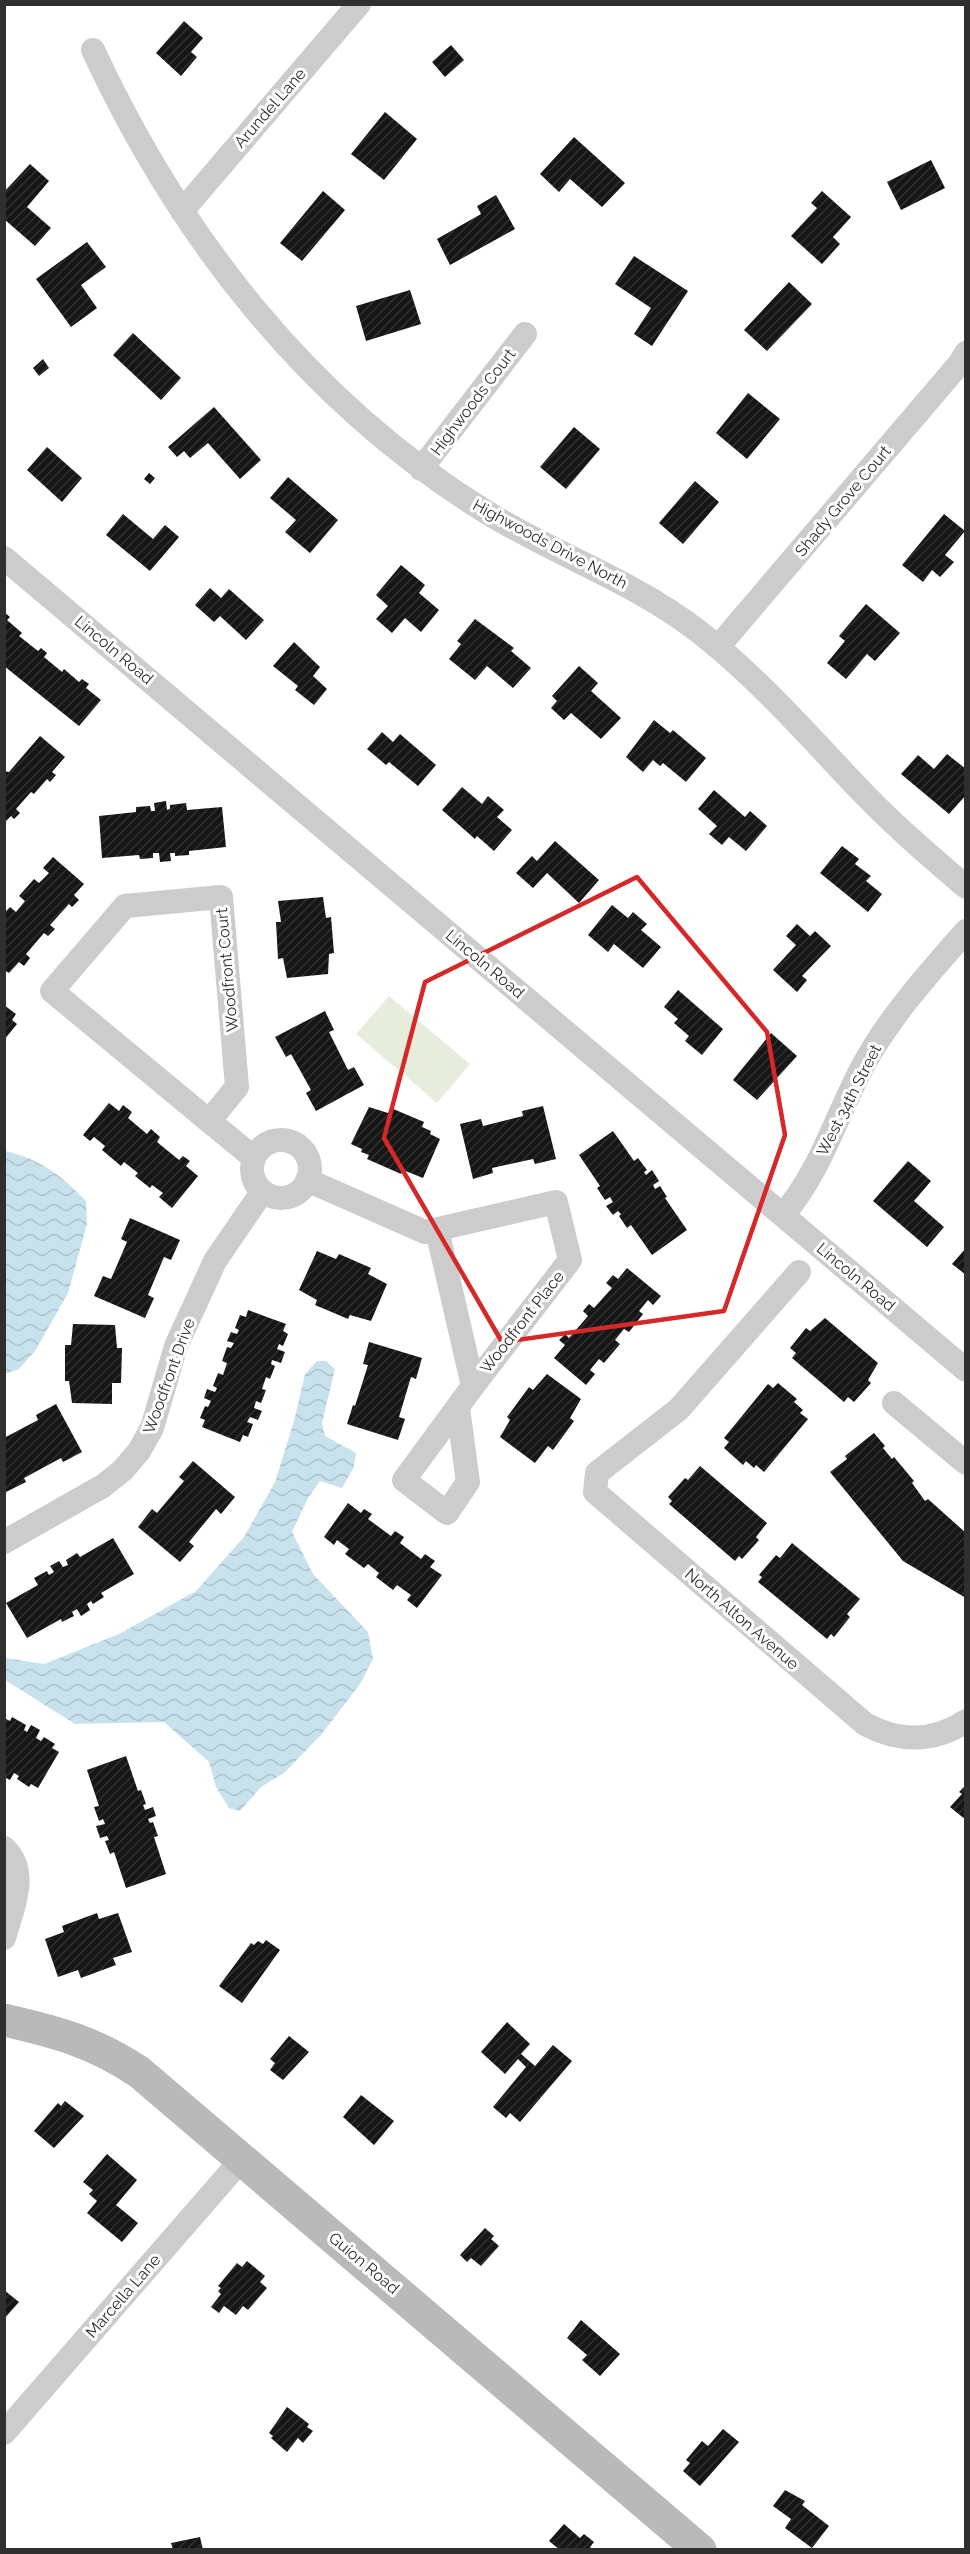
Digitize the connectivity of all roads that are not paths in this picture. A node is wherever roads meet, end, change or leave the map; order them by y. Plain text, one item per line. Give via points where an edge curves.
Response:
1 (359, 4) edge
2 (93, 50) dead end
3 (182, 210) junction
4 (525, 334) dead end
5 (966, 353) edge
6 (421, 469) junction
7 (4, 558) edge
8 (718, 647) junction
9 (966, 887) edge
10 (966, 931) edge
11 (209, 1121) junction
12 (254, 1158) junction
13 (308, 1180) junction
14 (262, 1192) junction
15 (783, 1215) junction
16 (437, 1230) junction
17 (799, 1272) dead end
18 (966, 1370) edge
19 (473, 1386) junction
20 (894, 1403) dead end
21 (458, 1408) junction
22 (966, 1463) edge
23 (4, 1542) edge
24 (966, 1721) edge
25 (9, 1860) edge
26 (4, 1938) edge
27 (4, 2020) edge
28 (242, 2159) junction
29 (4, 2433) edge
30 (700, 2550) edge

1 - 3 street, Arundel Lane
2 - 3 street, Highwoods Drive North via 143,148
3 - 6 street, Highwoods Drive North via 224,271 301,364
4 - 6 street, Highwoods Court
5 - 8 street, Shady Grove Court
6 - 8 street, Highwoods Drive North via 486,512 647,597
7 - 15 street, Lincoln Road
8 - 9 street, Highwoods Drive North via 893,823
10 - 15 street, West 34th Street via 902,1006 865,1063 800,1195
11 - 11 street, Woodfront Court via 52,991 125,906 221,897 237,1087
11 - 12 street, Woodfront Court
12 - 13 street via 271,1142 289,1141 307,1156
12 - 14 street via 253,1176
13 - 14 street via 298,1192 284,1198
13 - 16 street, Woodfront Place via 416,1231
14 - 23 street, Woodfront Drive via 215,1261 176,1346 152,1428 139,1451 103,1486
15 - 18 street, Lincoln Road
16 - 19 street, Woodfront Place
16 - 19 street, Woodfront Place via 556,1202 570,1260
17 - 24 street, North Alton Avenue via 679,1409 597,1473 595,1492 854,1716 883,1733 915,1738 945,1732
19 - 21 street, Woodfront Place
20 - 22 street
21 - 21 street, Woodfront Place via 468,1482 447,1513 404,1480
25 - 26 street via 18,1890
27 - 28 street, Guion Road via 98,2046 117,2057
28 - 29 street, Marcella Lane
28 - 30 street, Guion Road

